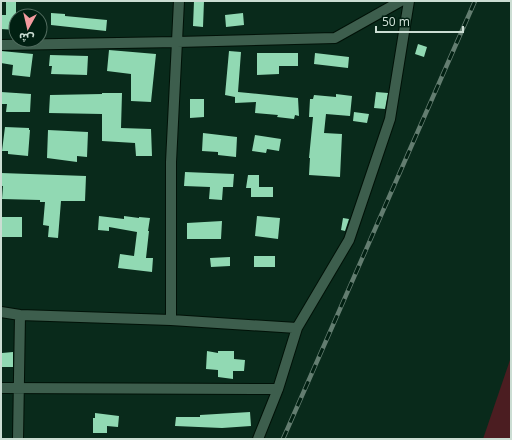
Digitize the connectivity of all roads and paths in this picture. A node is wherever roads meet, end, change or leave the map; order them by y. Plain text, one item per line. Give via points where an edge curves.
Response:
1 (179, 1) edge
2 (401, 1) edge
3 (409, 1) edge
4 (177, 42) junction
5 (1, 44) edge
6 (1, 312) edge
7 (20, 315) junction
8 (171, 320) junction
9 (297, 328) junction
10 (1, 388) edge
11 (19, 388) junction
12 (278, 389) junction
13 (18, 439) edge
14 (258, 439) edge

1 - 4 street
2 - 4 street via 335,38
3 - 9 street via 390,119 354,226 349,240
4 - 5 street
4 - 8 street via 171,162
6 - 7 street
7 - 8 street
7 - 11 street
8 - 9 street
9 - 12 street
10 - 11 street
11 - 12 street
11 - 13 street
12 - 14 street

